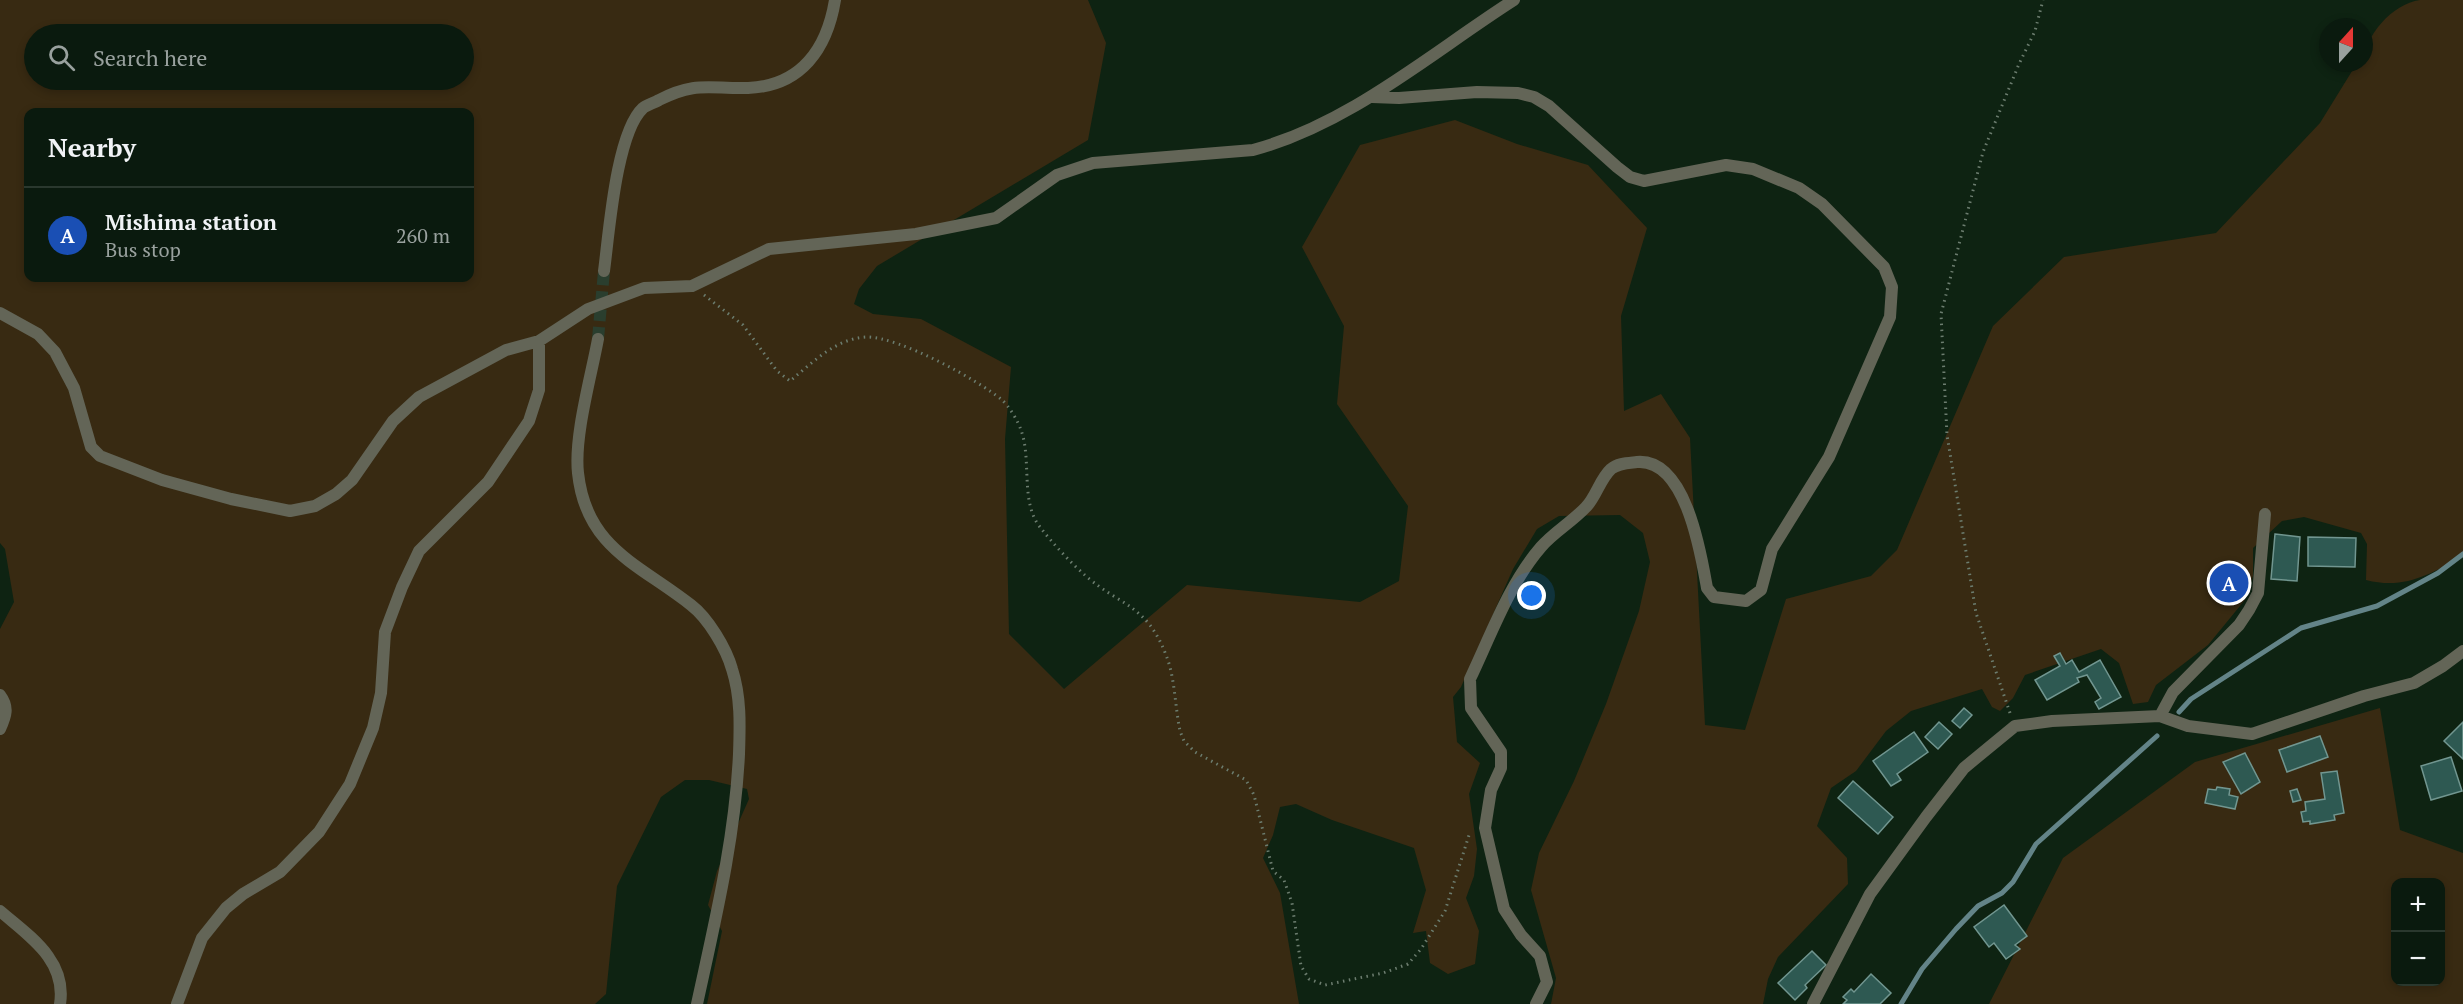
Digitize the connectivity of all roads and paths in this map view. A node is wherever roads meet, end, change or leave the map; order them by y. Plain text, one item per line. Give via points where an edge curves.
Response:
1 (835, 0) edge
2 (1514, 0) edge
3 (2043, 0) edge
4 (1372, 97) junction
5 (604, 271) tunnel mouth
6 (692, 286) junction
7 (0, 313) edge
8 (598, 339) tunnel mouth
9 (538, 341) junction
10 (2265, 514) dead end
11 (2463, 651) edge
12 (0, 695) edge
13 (2160, 716) junction
14 (2015, 726) junction
15 (0, 729) edge
16 (1470, 826) dead end
17 (0, 911) edge
18 (60, 1004) edge
19 (177, 1004) edge
20 (697, 1004) edge
21 (1536, 1004) edge
22 (1812, 1004) edge

1 - 5 street via 820,48 805,67 771,84 748,88 686,87 642,109 618,161
2 - 4 street
3 - 14 path via 2035,31 1983,152 1941,314 1947,435 1976,613
4 - 6 street via 1277,143 1253,150 1094,163 1057,176 996,218 916,234 769,249
4 - 21 street via 1518,93 1549,106 1630,177 1644,181 1726,165 1753,170 1799,188 1822,204 1884,267 1892,287 1890,317 1829,457 1773,549 1761,590 1746,602 1714,597 1707,588 1690,509 1669,477 1646,462 1622,464 1611,470 1588,505 1542,546 1514,588 1470,680 1470,693 1471,708 1502,752 1485,828 1504,909 1540,956 1548,982
6 - 9 street via 644,288 588,309
6 - 16 path via 743,325 777,371 790,381 836,345 868,337 903,346 958,369 1004,401 1021,429 1028,461 1029,495 1038,526 1088,578 1135,608 1153,630 1167,656 1184,741 1210,762 1246,780 1254,795 1273,871 1284,880 1292,903 1301,966 1309,979 1325,985 1408,964 1444,911
7 - 9 street via 38,334 55,351 74,388 91,447 100,456 162,480 290,511 315,506 352,480 393,421 419,397 506,350
8 - 20 street via 578,471 592,524 612,548 644,574 693,606 715,634 732,667 738,694 735,820
9 - 19 street via 539,390 529,421 488,482 419,551 402,587 385,632 381,693 373,728 350,784 319,832 280,872 226,908 202,938
10 - 13 street via 2254,602 2239,625 2173,692
11 - 13 street via 2414,683 2252,734 2188,726
12 - 15 street via 6,702 6,717
13 - 14 street
14 - 22 street via 1964,768 1926,817 1870,894
17 - 18 street via 42,947 55,966 61,982

